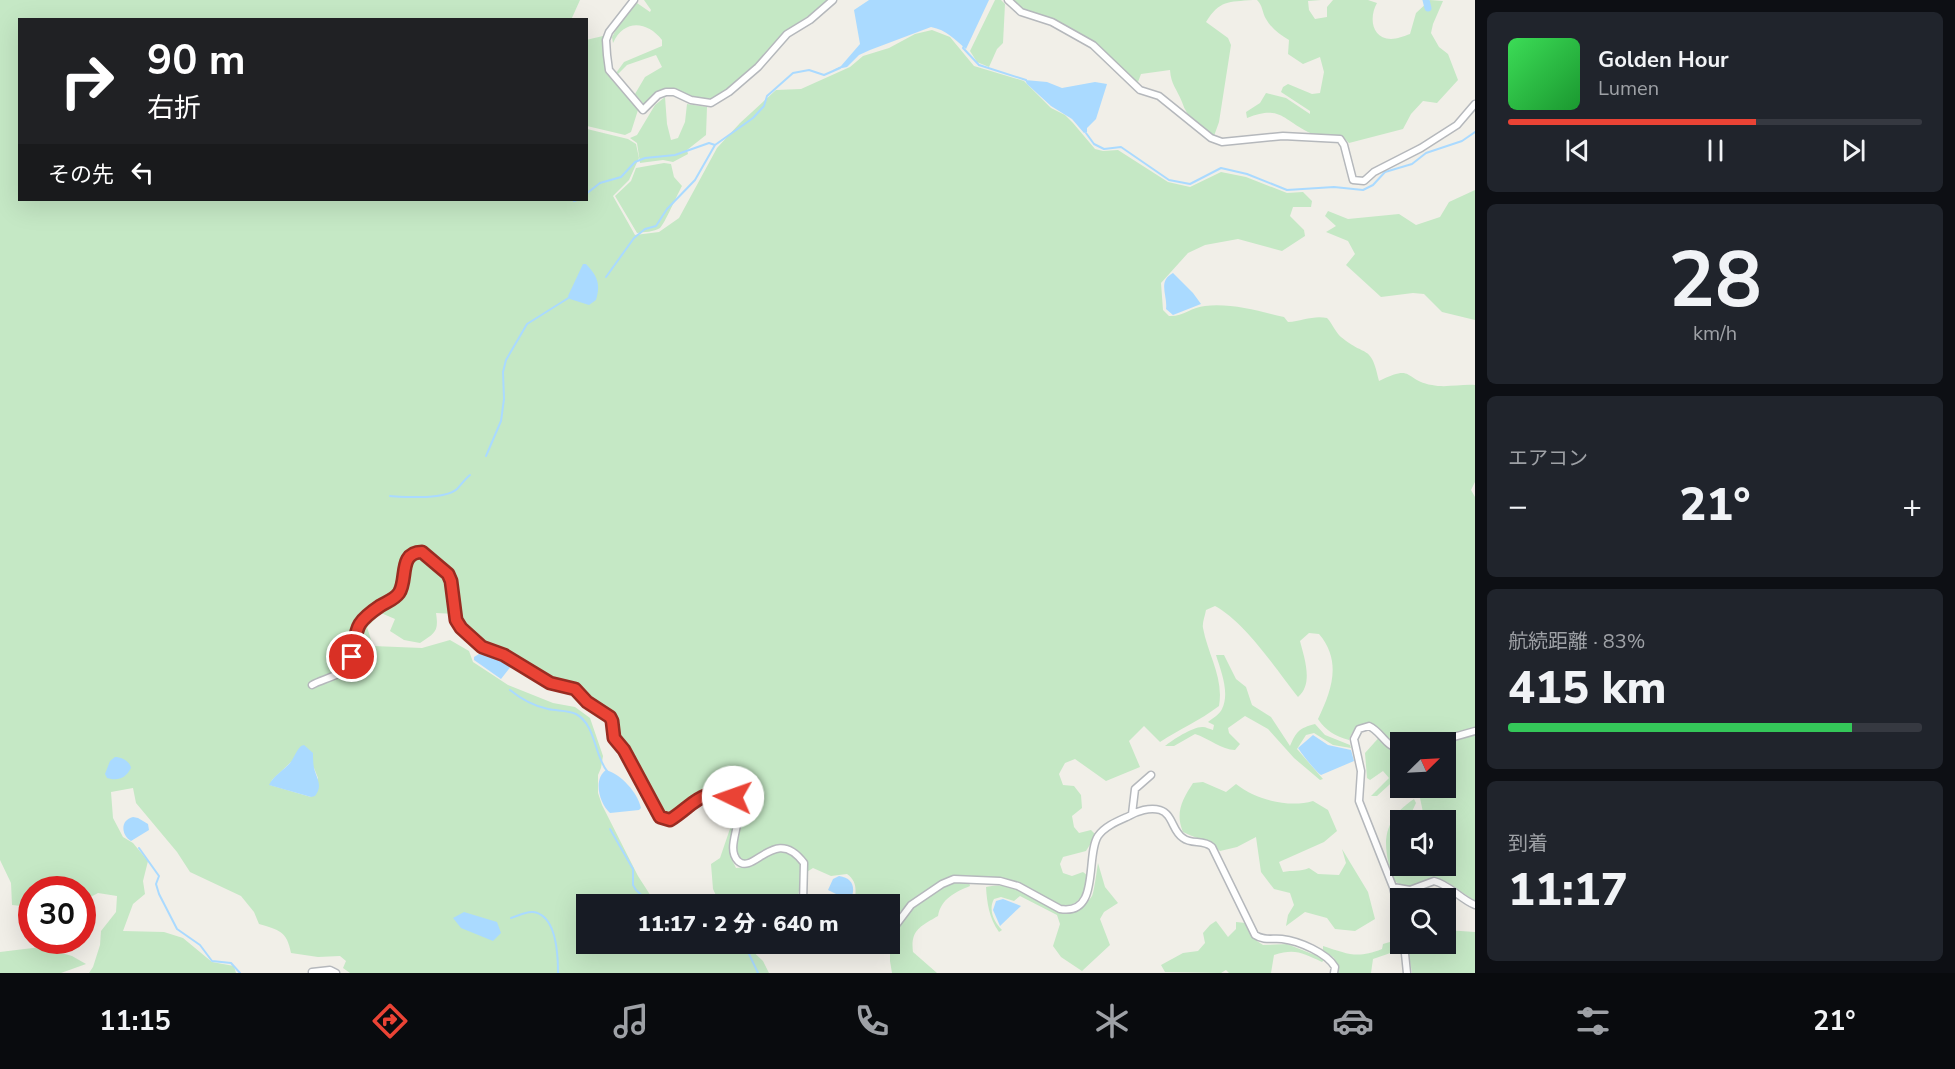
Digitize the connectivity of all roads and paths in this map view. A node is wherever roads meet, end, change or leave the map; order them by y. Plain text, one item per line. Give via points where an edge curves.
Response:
1 (634, 0) edge
2 (833, 0) edge
3 (1008, 0) edge
4 (1475, 104) edge
5 (312, 686) dead end
6 (1475, 731) edge
7 (1456, 736) edge
8 (1390, 745) edge
9 (1151, 775) dead end
10 (1132, 814) junction
11 (1393, 887) joint
12 (803, 894) edge
13 (1475, 905) edge
14 (900, 920) edge
15 (1405, 954) edge
16 (312, 972) edge
17 (336, 973) edge
18 (1334, 973) edge
19 (1407, 973) edge

1 - 2 street via 609,32 607,55 609,70 643,110 666,92 711,102 729,92 787,34
3 - 4 street via 1021,12 1052,22 1093,45 1140,90 1159,96 1211,138 1222,142 1283,136 1340,139 1353,180 1364,181 1421,148 1457,125
5 - 12 street via 348,667 356,628 396,597 403,586 404,568 410,556 422,552 448,574 456,620 482,647 504,655 550,683 575,689 610,717 614,738 660,817 670,820 707,795 733,797 740,810 736,858 749,864 770,849 783,848 804,862
6 - 7 street
8 - 11 street via 1369,726 1359,729 1354,739 1361,771 1359,801
9 - 10 street via 1136,789
10 - 14 street via 1099,836 1090,885 1075,907 1060,909 1018,886 1000,881 954,879 911,905
10 - 18 street via 1159,810 1167,814 1184,839 1208,844 1255,935 1261,939 1284,939 1325,954 1335,968
11 - 13 street via 1410,890 1434,881
15 - 19 street
16 - 17 street

